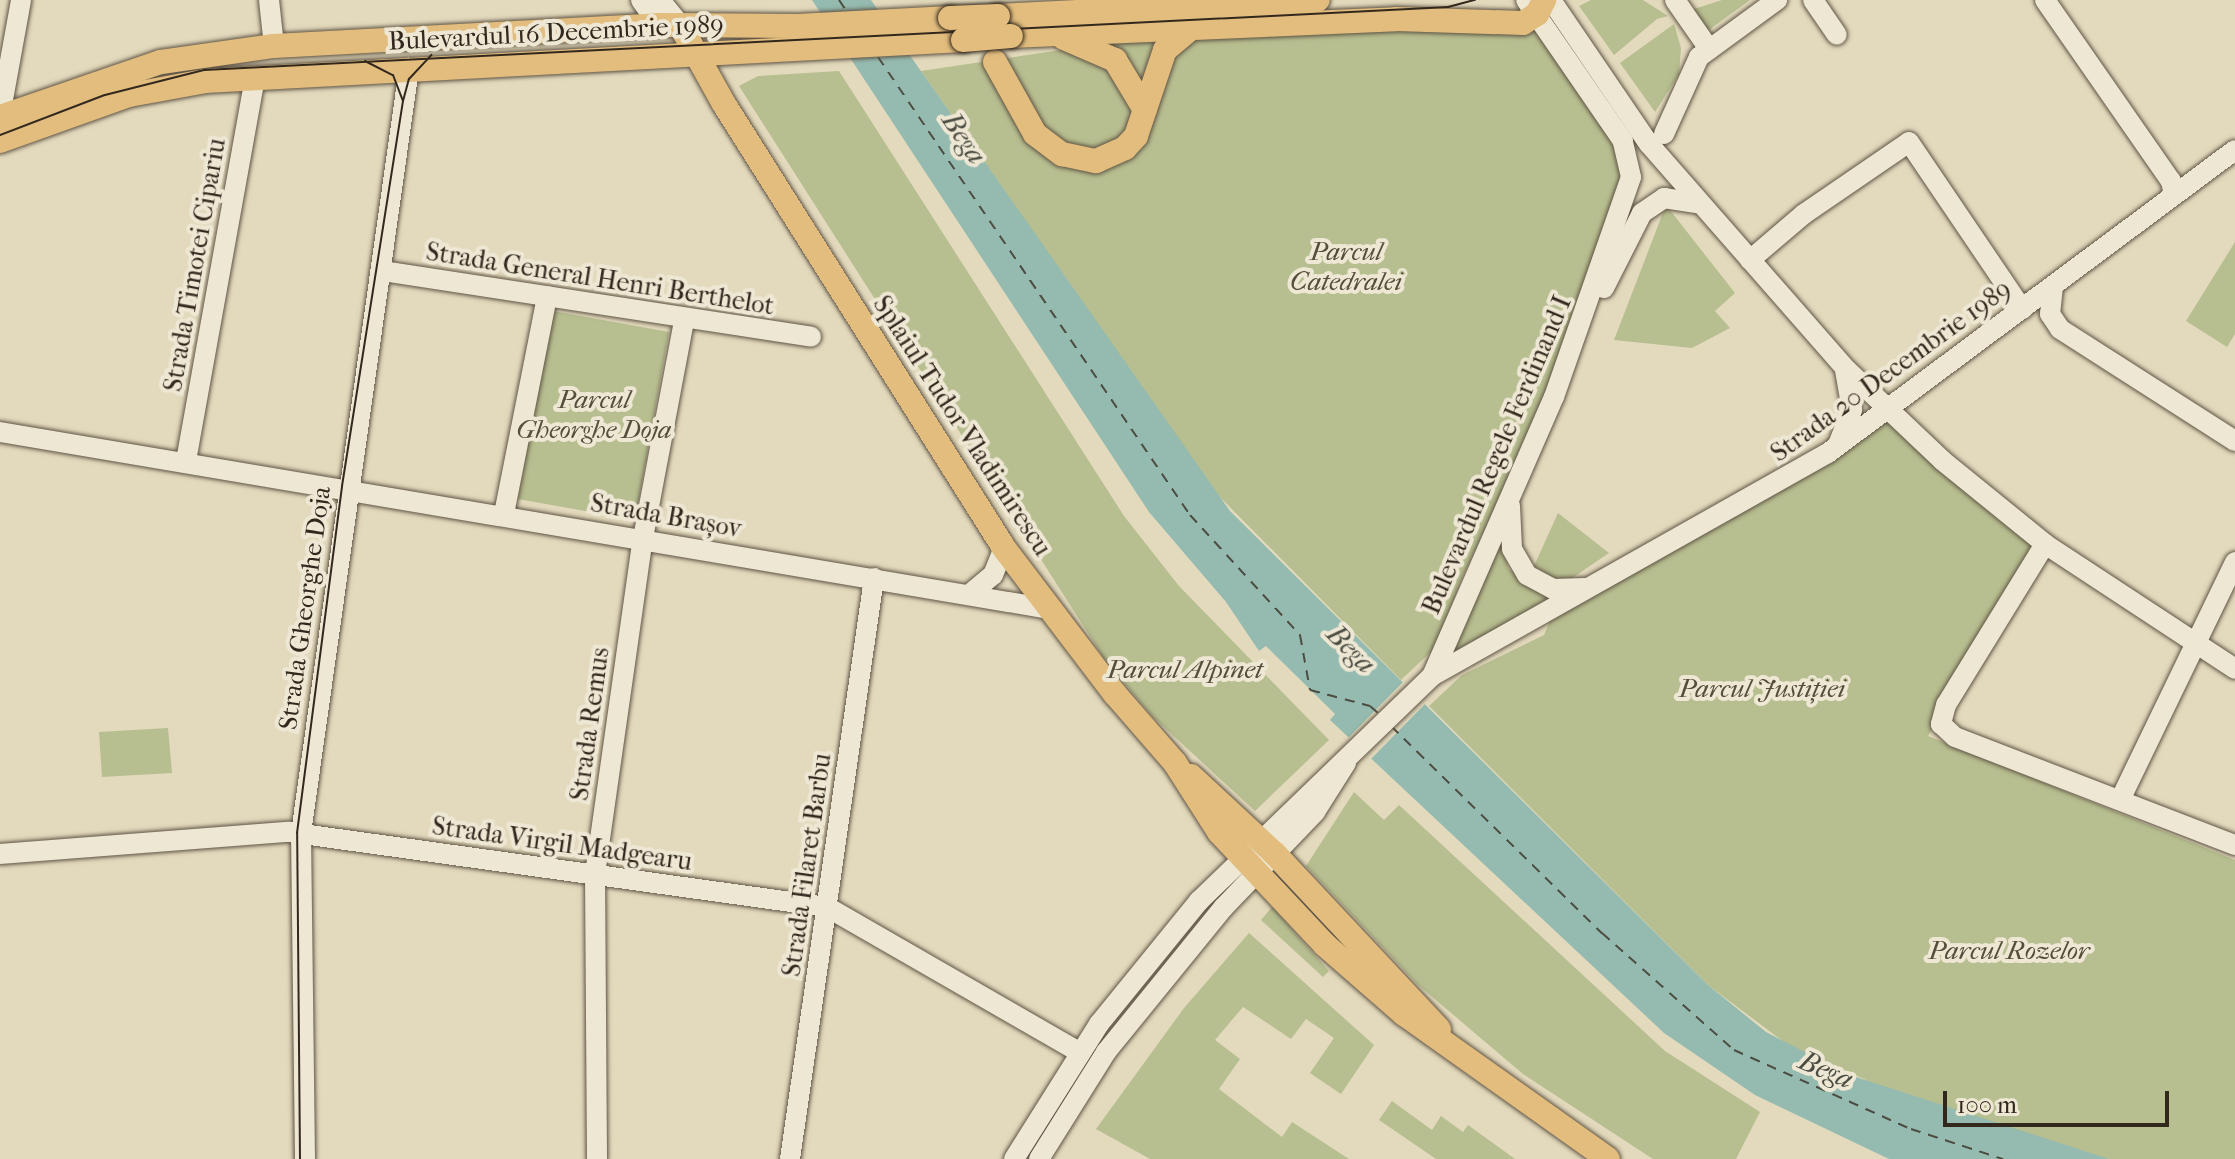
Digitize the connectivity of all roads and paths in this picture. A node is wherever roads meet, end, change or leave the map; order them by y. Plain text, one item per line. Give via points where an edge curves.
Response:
1 (21, 0) edge
2 (269, 0) edge
3 (641, 0) edge
4 (660, 0) edge
5 (1318, 0) edge
6 (1675, 0) edge
7 (1777, 0) edge
8 (1813, 0) edge
9 (2045, 0) edge
10 (1541, 2) edge
11 (945, 15) edge
12 (1006, 17) edge
13 (1506, 23) junction
14 (669, 25) junction
15 (1190, 29) junction
16 (1050, 34) junction
17 (1837, 35) dead end
18 (804, 36) junction
19 (1551, 41) junction
20 (274, 46) junction
21 (1709, 49) junction
22 (690, 55) junction
23 (995, 62) dead end
24 (409, 68) junction
25 (255, 79) junction
26 (1145, 110) junction
27 (0, 116) edge
28 (1664, 134) dead end
29 (0, 142) edge
30 (2235, 150) edge
31 (2176, 188) junction
32 (1700, 204) junction
33 (1750, 260) junction
34 (382, 271) junction
35 (2053, 286) junction
36 (547, 296) junction
37 (1592, 298) junction
38 (2022, 309) junction
39 (684, 321) junction
40 (811, 337) dead end
41 (1836, 357) junction
42 (1888, 408) junction
43 (0, 432) edge
44 (2235, 441) edge
45 (1821, 457) junction
46 (186, 461) junction
47 (350, 488) junction
48 (1510, 500) junction
49 (504, 514) junction
50 (643, 538) junction
51 (2045, 544) junction
52 (1004, 548) junction
53 (2235, 562) edge
54 (874, 578) junction
55 (1600, 581) junction
56 (970, 594) junction
57 (1050, 609) junction
58 (2194, 645) junction
59 (2235, 669) edge
60 (1432, 676) junction
61 (1175, 763) junction
62 (2121, 798) junction
63 (301, 833) junction
64 (2235, 845) edge
65 (1268, 847) junction
66 (0, 854) edge
67 (1248, 865) junction
68 (595, 874) junction
69 (827, 907) junction
70 (1451, 1044) junction
71 (1079, 1052) junction
72 (305, 1159) edge
73 (597, 1159) edge
74 (790, 1159) edge
75 (1014, 1159) edge
76 (1039, 1159) edge
77 (1608, 1159) edge

1 - 27 street
2 - 20 street
3 - 14 street, Splaiul Tudor Vladimirescu
4 - 14 street, Splaiul Tudor Vladimirescu
5 - 12 main road, Bulevardul 16 Decembrie 1989
6 - 21 street
7 - 21 street
8 - 17 street
9 - 31 street
10 - 13 main road, Bulevardul 16 Decembrie 1989 via 1526,22
10 - 19 street, Bulevardul Regele Ferdinand I
10 - 32 street via 1562,19 1649,144
11 - 12 main road, Bulevardul 16 Decembrie 1989, bridge
11 - 12 main road, Bulevardul 16 Decembrie 1989, bridge via 963,40
11 - 18 main road, Bulevardul 16 Decembrie 1989
12 - 16 main road, Bulevardul 16 Decembrie 1989
13 - 15 main road, Bulevardul 16 Decembrie 1989 via 1396,19
13 - 19 street
14 - 18 main road, Bulevardul 16 Decembrie 1989
14 - 20 main road, Bulevardul 16 Decembrie 1989
14 - 22 main road, Splaiul Tudor Vladimirescu
15 - 16 main road, Bulevardul 16 Decembrie 1989
15 - 26 main road via 1165,50
16 - 26 main road via 1115,60
18 - 22 main road, Bulevardul 16 Decembrie 1989
19 - 37 street, Bulevardul Regele Ferdinand I via 1623,141 1630,164 1629,187
20 - 27 main road, Bulevardul 16 Decembrie 1989 via 161,62
21 - 28 street via 1699,57
22 - 24 main road, Bulevardul 16 Decembrie 1989
22 - 52 main road, Splaiul Tudor Vladimirescu
23 - 26 main road via 1035,134 1080,160 1096,161 1125,148
24 - 25 main road, Bulevardul 16 Decembrie 1989
24 - 34 street, Strada Gheorghe Doja
25 - 29 main road, Bulevardul 16 Decembrie 1989 via 156,89
25 - 46 street, Strada Timotei Cipariu
30 - 31 street, Strada 20 Decembrie 1989
31 - 35 street, Strada 20 Decembrie 1989
32 - 33 street
32 - 37 street via 1664,198 1642,213 1604,289
33 - 38 street via 1800,217 1909,142
33 - 41 street
34 - 36 street, Strada General Henri Berthelot
34 - 47 street, Strada Gheorghe Doja
35 - 38 street, Strada 20 Decembrie 1989
35 - 44 street via 2050,311 2058,328
36 - 39 street, Strada General Henri Berthelot
36 - 49 street
37 - 48 street, Bulevardul Regele Ferdinand I
38 - 42 street, Strada 20 Decembrie 1989
39 - 40 street, Strada General Henri Berthelot
39 - 50 street, Strada Remus
41 - 42 street
41 - 45 street via 1851,383 1852,410 1842,437
42 - 45 street, Strada 20 Decembrie 1989
42 - 51 street
43 - 46 street, Strada Brașov
45 - 55 street, Strada 20 Decembrie 1989
46 - 47 street, Strada Brașov
47 - 49 street, Strada Brașov
47 - 63 street, Strada Gheorghe Doja
48 - 55 street via 1512,549 1527,575 1562,591
48 - 60 street, Bulevardul Regele Ferdinand I
49 - 50 street, Strada Brașov
50 - 54 street, Strada Brașov
50 - 68 street, Strada Remus
51 - 58 street
51 - 62 street via 1946,705 1941,724 1955,737
52 - 56 street via 993,575
52 - 57 main road, Splaiul Tudor Vladimirescu
53 - 58 street
54 - 56 street, Strada Brașov
54 - 69 street, Strada Filaret Barbu
55 - 60 street, Strada 20 Decembrie 1989
56 - 57 street, Strada Brașov
57 - 61 main road, Splaiul Tudor Vladimirescu
58 - 59 street
58 - 62 street
60 - 65 street via 1346,763 1315,812
61 - 65 main road, Splaiul Tudor Vladimirescu
61 - 67 main road, Splaiul Tudor Vladimirescu
62 - 64 street
63 - 66 street, Strada Virgil Madgearu
63 - 68 street, Strada Virgil Madgearu
63 - 72 street, Strada Gheorghe Doja
65 - 67 street
65 - 70 main road, Splaiul Tudor Vladimirescu via 1413,996
67 - 70 main road, Splaiul Tudor Vladimirescu via 1404,1014
67 - 71 street via 1139,972
67 - 76 street via 1106,1052
68 - 69 street, Strada Virgil Madgearu
68 - 73 street, Strada Remus
69 - 71 street, Strada Virgil Madgearu
69 - 74 street, Strada Filaret Barbu
70 - 77 main road
71 - 75 street

